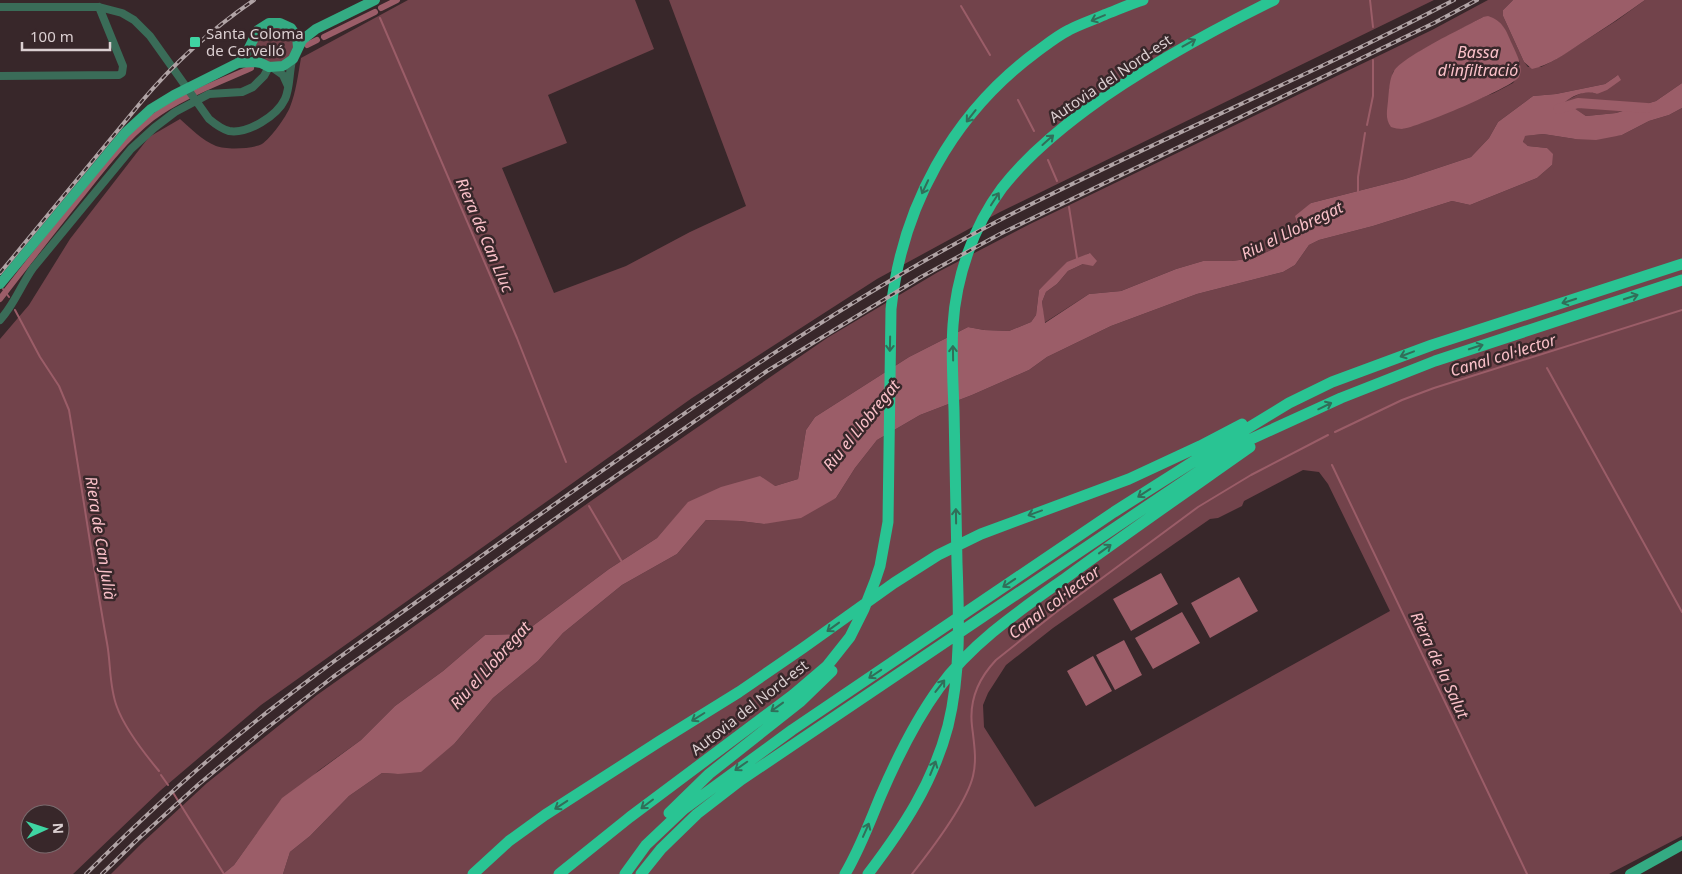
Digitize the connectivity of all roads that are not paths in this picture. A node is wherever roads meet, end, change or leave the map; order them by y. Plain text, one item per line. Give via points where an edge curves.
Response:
1 (39, 0) edge
2 (63, 0) edge
3 (375, 0) edge
4 (1143, 0) edge
5 (1274, 0) edge
6 (20, 6) junction
7 (0, 7) edge
8 (81, 7) junction
9 (99, 7) junction
10 (291, 28) junction
11 (316, 29) junction
12 (252, 42) junction
13 (298, 47) junction
14 (292, 61) junction
15 (238, 62) junction
16 (268, 66) junction
17 (0, 76) edge
18 (288, 86) junction
19 (1682, 264) edge
20 (1682, 280) edge
21 (0, 284) edge
22 (0, 320) edge
23 (1289, 403) junction
24 (1280, 426) junction
25 (853, 638) junction
26 (912, 812) junction
27 (1682, 846) edge
28 (473, 874) edge
29 (559, 874) edge
30 (616, 874) edge
31 (625, 874) edge
32 (641, 874) edge
33 (845, 874) edge
34 (868, 874) edge
35 (875, 874) edge
36 (1630, 874) edge

1 - 6 street
2 - 8 street
3 - 11 main road
4 -> 25 highway, Autovia del Nord-est via 1069,30 1022,63 987,95 948,144 916,206 898,266 890,324 887,549 879,582
26 -> 5 highway, Autovia del Nord-est via 935,763 948,725 958,649 954,316 960,277 975,237 992,204 1014,174 1052,136 1179,48
6 - 7 street
6 - 8 street
8 - 9 street
9 - 17 street via 122,62 122,72 116,76
9 - 18 street via 134,20 150,36 204,112 222,128 246,129 262,121 278,109
10 - 11 main road
10 - 12 main road via 280,22 269,23 258,30
10 - 13 main road via 297,37
11 - 13 main road
12 - 15 main road
12 - 16 main road via 254,54
13 - 14 main road
14 - 16 main road via 283,66
14 - 18 street
15 - 16 main road
15 - 21 main road via 156,105 133,125
16 - 18 street via 283,75
16 - 22 street via 264,76 253,87 242,92 209,94 175,112 131,149 30,272
19 -> 23 highway via 1432,344 1332,382
24 -> 20 highway via 1435,361
23 -> 28 highway via 1129,479 990,531 938,555 739,692 545,815 509,841
23 -> 31 highway via 1114,512 784,735 684,809 646,845
24 - 32 highway via 1226,454 741,780 697,814
33 -> 24 highway via 904,744 940,686 964,658 988,636 1126,533
25 -> 29 highway, Autovia del Nord-est via 793,695
25 - 30 highway via 833,669 800,702 710,774 675,807
26 - 34 highway, Autovia del Nord-est
26 - 35 highway via 894,848
27 - 36 main road

